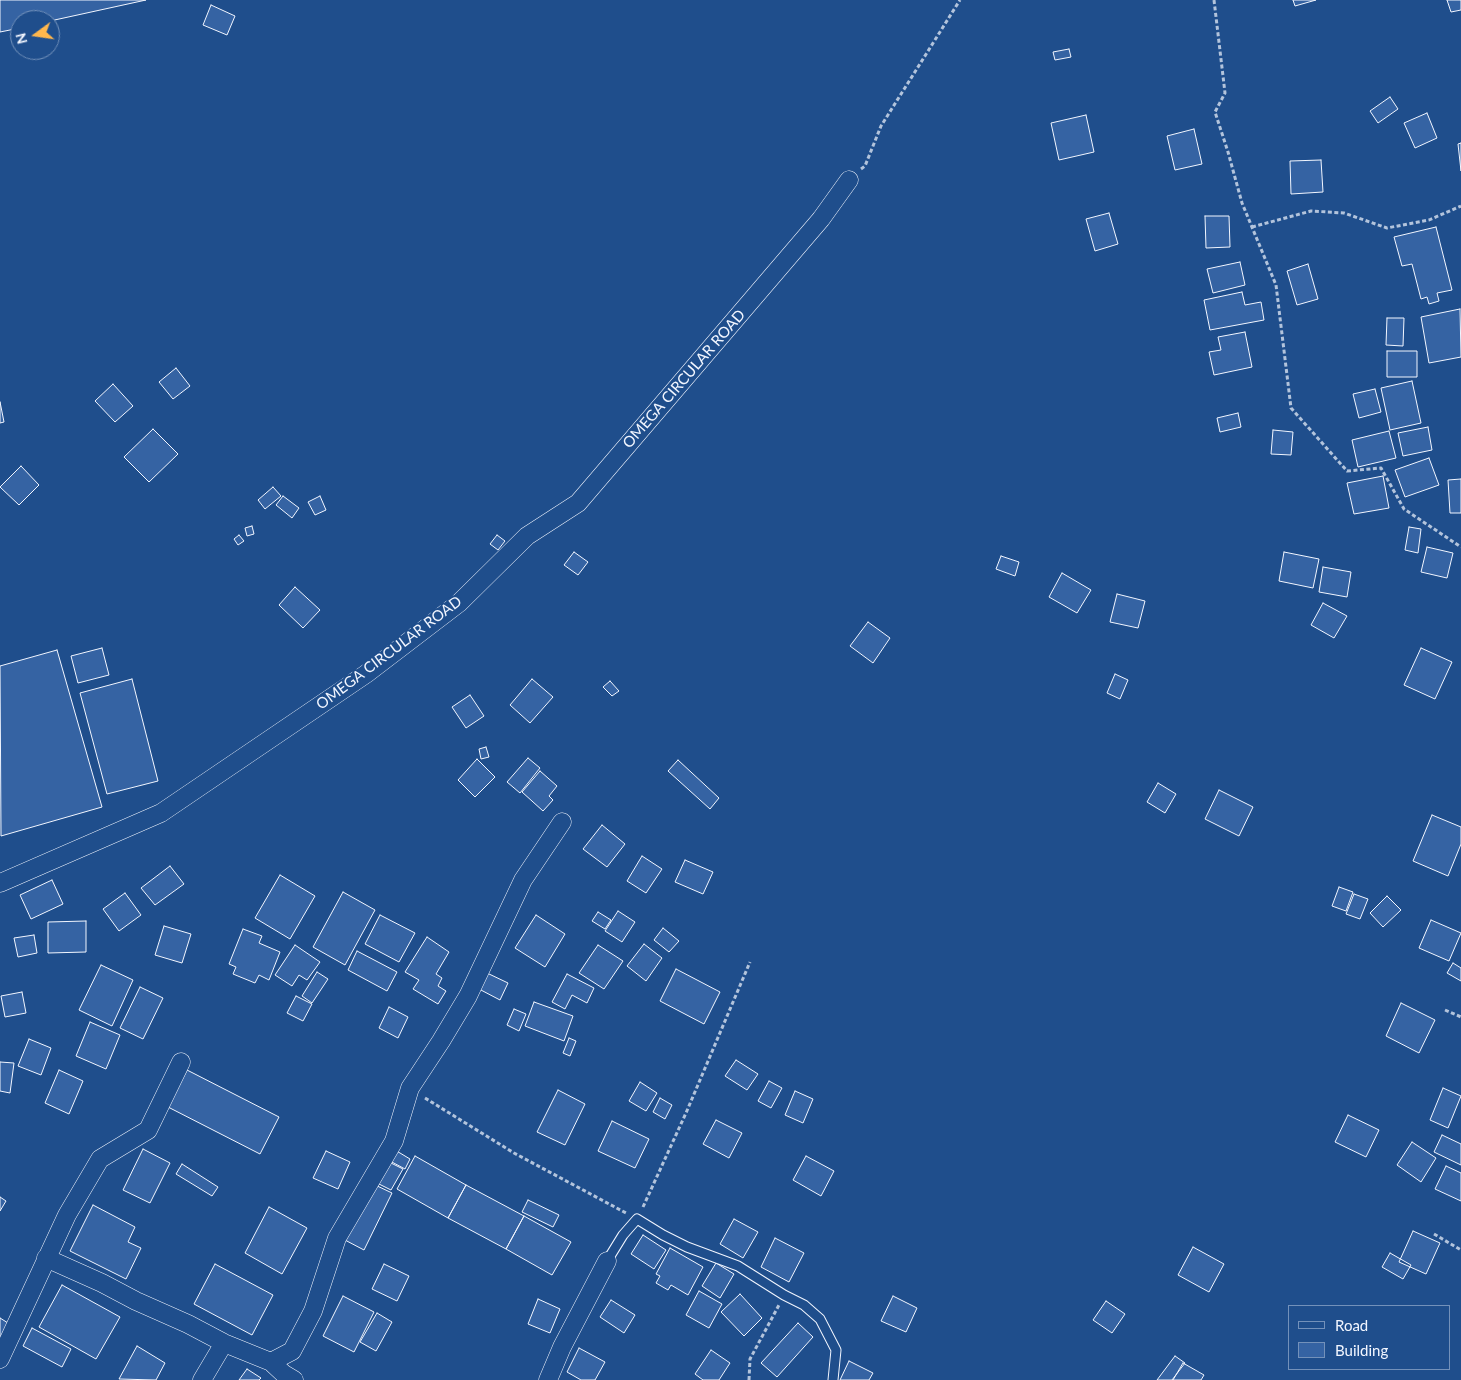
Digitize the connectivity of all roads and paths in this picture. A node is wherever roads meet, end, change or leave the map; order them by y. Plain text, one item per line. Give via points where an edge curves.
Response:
1 (960, 0) edge
2 (1214, 0) edge
3 (865, 166) dead end
4 (849, 180) dead end
5 (1461, 206) edge
6 (1252, 227) junction
7 (1461, 547) edge
8 (562, 822) dead end
9 (0, 883) edge
10 (750, 962) dead end
11 (1445, 1010) dead end
12 (1461, 1017) edge
13 (181, 1062) dead end
14 (410, 1088) junction
15 (638, 1219) junction
16 (1434, 1234) dead end
17 (1461, 1250) edge
18 (46, 1258) junction
19 (607, 1262) joint
20 (784, 1295) junction
21 (224, 1343) junction
22 (0, 1359) edge
23 (271, 1362) junction
24 (202, 1380) edge
25 (294, 1380) edge
26 (548, 1380) edge
27 (750, 1380) edge
28 (833, 1380) edge

1 - 3 path via 882,126
2 - 6 path via 1225,93 1215,112
4 - 9 street, OMEGA CIRCULAR ROAD via 821,219 578,503 527,536 459,603 366,674 161,813
5 - 6 path via 1429,220 1387,228 1344,213 1311,211
6 - 7 path via 1276,286 1291,408 1347,471 1381,468 1404,509
8 - 14 street via 523,880 468,996
10 - 15 path via 683,1122
11 - 12 path
13 - 18 street via 148,1130 100,1159
14 - 15 path via 514,1153
14 - 23 street via 394,1141 337,1238 313,1312 292,1351
15 - 19 lane via 623,1235
15 - 20 lane via 687,1247 738,1266
16 - 17 path
18 - 21 street
18 - 22 street
19 - 26 street via 562,1346
20 - 27 path via 750,1358
20 - 28 lane via 804,1305 820,1319 836,1350
21 - 23 street
21 - 24 street
23 - 25 street

